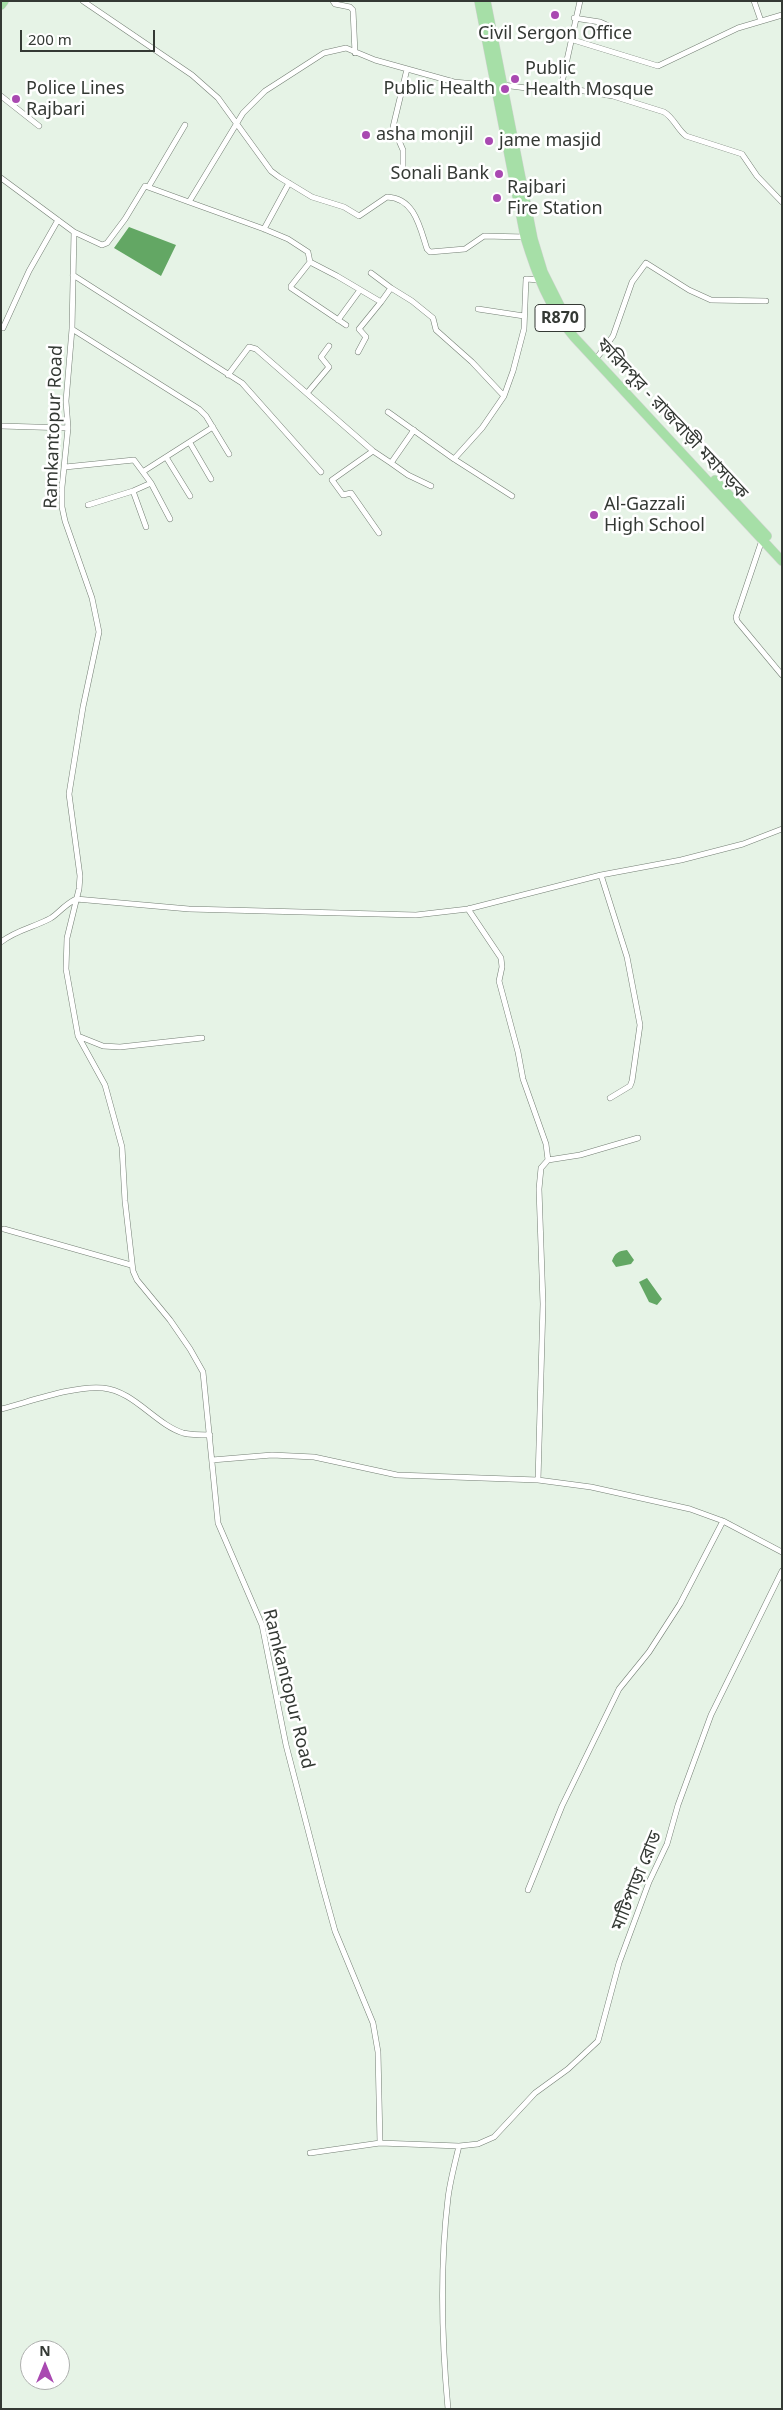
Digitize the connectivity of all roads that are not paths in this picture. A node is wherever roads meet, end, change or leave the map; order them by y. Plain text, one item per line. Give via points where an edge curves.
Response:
1 (4, 1) edge
2 (83, 1) edge
3 (333, 1) edge
4 (479, 1) edge
5 (486, 1) edge
6 (580, 1) edge
7 (754, 1) edge
8 (1, 5) edge
9 (782, 15) edge
10 (574, 18) junction
11 (762, 21) junction
12 (609, 26) dead end
13 (570, 39) junction
14 (355, 53) junction
15 (406, 69) junction
16 (500, 85) junction
17 (561, 87) junction
18 (1, 96) edge
19 (237, 122) junction
20 (185, 125) dead end
21 (39, 126) dead end
22 (403, 168) dead end
23 (1, 178) edge
24 (289, 183) junction
25 (149, 186) junction
26 (188, 202) junction
27 (782, 202) edge
28 (58, 220) junction
29 (264, 229) junction
30 (74, 232) junction
31 (525, 237) junction
32 (310, 262) junction
33 (371, 273) dead end
34 (73, 275) junction
35 (539, 280) junction
36 (391, 288) junction
37 (360, 290) junction
38 (766, 301) dead end
39 (381, 302) junction
40 (478, 309) dead end
41 (524, 316) junction
42 (338, 320) junction
43 (346, 325) dead end
44 (3, 328) dead end
45 (72, 329) junction
46 (329, 346) dead end
47 (358, 352) dead end
48 (599, 355) junction
49 (228, 375) junction
50 (308, 392) junction
51 (504, 396) junction
52 (388, 412) dead end
53 (1, 426) edge
54 (68, 428) junction
55 (213, 428) junction
56 (414, 430) junction
57 (190, 443) junction
58 (373, 451) junction
59 (229, 454) dead end
60 (166, 457) junction
61 (454, 459) junction
62 (392, 463) junction
63 (64, 467) junction
64 (144, 471) junction
65 (321, 472) dead end
66 (211, 479) dead end
67 (151, 482) junction
68 (431, 486) dead end
69 (133, 491) junction
70 (190, 496) dead end
71 (512, 496) dead end
72 (88, 504) dead end
73 (170, 519) dead end
74 (146, 527) dead end
75 (379, 533) dead end
76 (762, 540) junction
77 (782, 552) edge
78 (782, 561) edge
79 (782, 675) edge
80 (782, 829) edge
81 (601, 875) junction
82 (76, 899) junction
83 (468, 909) junction
84 (1, 942) edge
85 (78, 1036) junction
86 (202, 1038) dead end
87 (610, 1098) dead end
88 (638, 1138) dead end
89 (548, 1160) junction
90 (4, 1229) dead end
91 (131, 1266) junction
92 (1, 1409) edge
93 (210, 1436) junction
94 (212, 1460) junction
95 (538, 1480) junction
96 (723, 1521) junction
97 (782, 1552) edge
98 (782, 1571) edge
99 (528, 1890) dead end
100 (380, 2143) junction
101 (459, 2146) junction
102 (310, 2153) dead end
103 (448, 2409) edge

1 - 8 main road
2 - 19 street via 192,75 218,98
3 - 14 street via 353,10
4 - 16 main road, ফরিদপুর - রাজবাড়ী মহাসড়ক / R870
5 - 16 main road, ফরিদপুর - রাজবাড়ী মহাসড়ক / R870
6 - 10 street
7 - 11 street
9 - 11 street
10 - 12 street
10 - 13 street
11 - 13 street via 714,38 658,66
13 - 17 street
14 - 15 street
14 - 19 street via 340,48 308,62 265,91
15 - 16 street via 454,82
15 - 22 street via 392,127 403,150
16 - 17 street via 542,90
16 - 31 main road, ফরিদপুর - রাজবাড়ী মহাসড়ক / R870
16 - 48 main road, ফরিদপুর - রাজবাড়ী মহাসড়ক / R870 via 543,272 567,319
17 - 27 street via 613,96 664,112 686,136 742,154 757,176
18 - 21 street
19 - 24 street via 271,171
19 - 26 street
20 - 25 street
23 - 28 street
24 - 29 street
24 - 31 street via 312,196 344,207 356,216 387,197 392,198 416,215 430,252 466,249 484,236
25 - 26 street
25 - 30 street via 143,188 106,244
26 - 29 street
28 - 30 street
28 - 44 street via 29,271
29 - 32 street via 308,252
30 - 34 street, Ramkantopur Road
31 - 35 main road, ফরিদপুর - রাজবাড়ী মহাসড়ক / R870
32 - 37 street
32 - 42 street via 291,288
33 - 36 street
34 - 45 street, Ramkantopur Road
34 - 49 street
35 - 41 street via 526,279
35 - 76 main road, ফরিদপুর - রাজবাড়ী মহাসড়ক / R870 via 567,329
36 - 39 street
36 - 51 street via 434,318 436,330
37 - 39 street
37 - 42 street
38 - 48 street via 711,300 646,263 632,282 613,336
39 - 47 street via 360,328 366,337
40 - 41 street
41 - 51 street via 524,329
42 - 43 street
45 - 54 street, Ramkantopur Road via 66,401
45 - 55 street via 199,409
46 - 50 street via 321,357 329,366
48 - 77 main road, ফরিদপুর - রাজবাড়ী মহাসড়ক / R870
49 - 50 street via 252,347
49 - 65 street via 242,383
50 - 58 street
51 - 61 street via 482,428
52 - 56 street
53 - 54 street
54 - 63 street, Ramkantopur Road
55 - 57 street
55 - 59 street
56 - 61 street
56 - 62 street
57 - 60 street
57 - 66 street
58 - 62 street
58 - 75 street via 332,480 343,495 351,493
60 - 64 street
60 - 70 street
61 - 71 street
62 - 68 street
63 - 64 street via 134,460
63 - 82 street, Ramkantopur Road via 65,521 92,598 99,632 82,707 69,794 80,876
64 - 67 street
67 - 69 street
67 - 73 street
69 - 72 street
69 - 74 street
76 - 78 main road, ফরিদপুর - রাজবাড়ী মহাসড়ক / R870
76 - 79 street via 736,617
80 - 81 street via 744,844
81 - 83 street
81 - 87 street via 627,957 640,1025 630,1086
82 - 83 street via 189,909 369,915 416,915
82 - 84 street via 65,904 54,916
82 - 85 street, Ramkantopur Road via 65,955
83 - 89 street via 501,958 499,981 523,1079 546,1144
85 - 86 street via 103,1046 120,1047
85 - 91 street, Ramkantopur Road via 105,1085 120,1141
88 - 89 street via 580,1155
89 - 95 street via 541,1168 539,1190 543,1304
90 - 91 street
91 - 93 street, Ramkantopur Road via 137,1280 170,1320 203,1372
92 - 93 street via 54,1395 102,1388 133,1401 177,1430
93 - 94 street, Ramkantopur Road
94 - 95 street via 272,1455 314,1457 397,1475
94 - 100 street, Ramkantopur Road via 218,1523 262,1625 286,1745 335,1931 373,2023 378,2052
95 - 96 street via 648,1499
96 - 97 street
96 - 99 street via 680,1604 620,1689 562,1806
98 - 101 street, মাটিপাড়া রোড via 711,1715 678,1805 668,1844 649,1882 619,1963 598,2041 535,2093 494,2137 478,2144
100 - 101 street, মাটিপাড়া রোড
100 - 102 street, মাটিপাড়া রোড
101 - 103 street via 448,2198 444,2272

